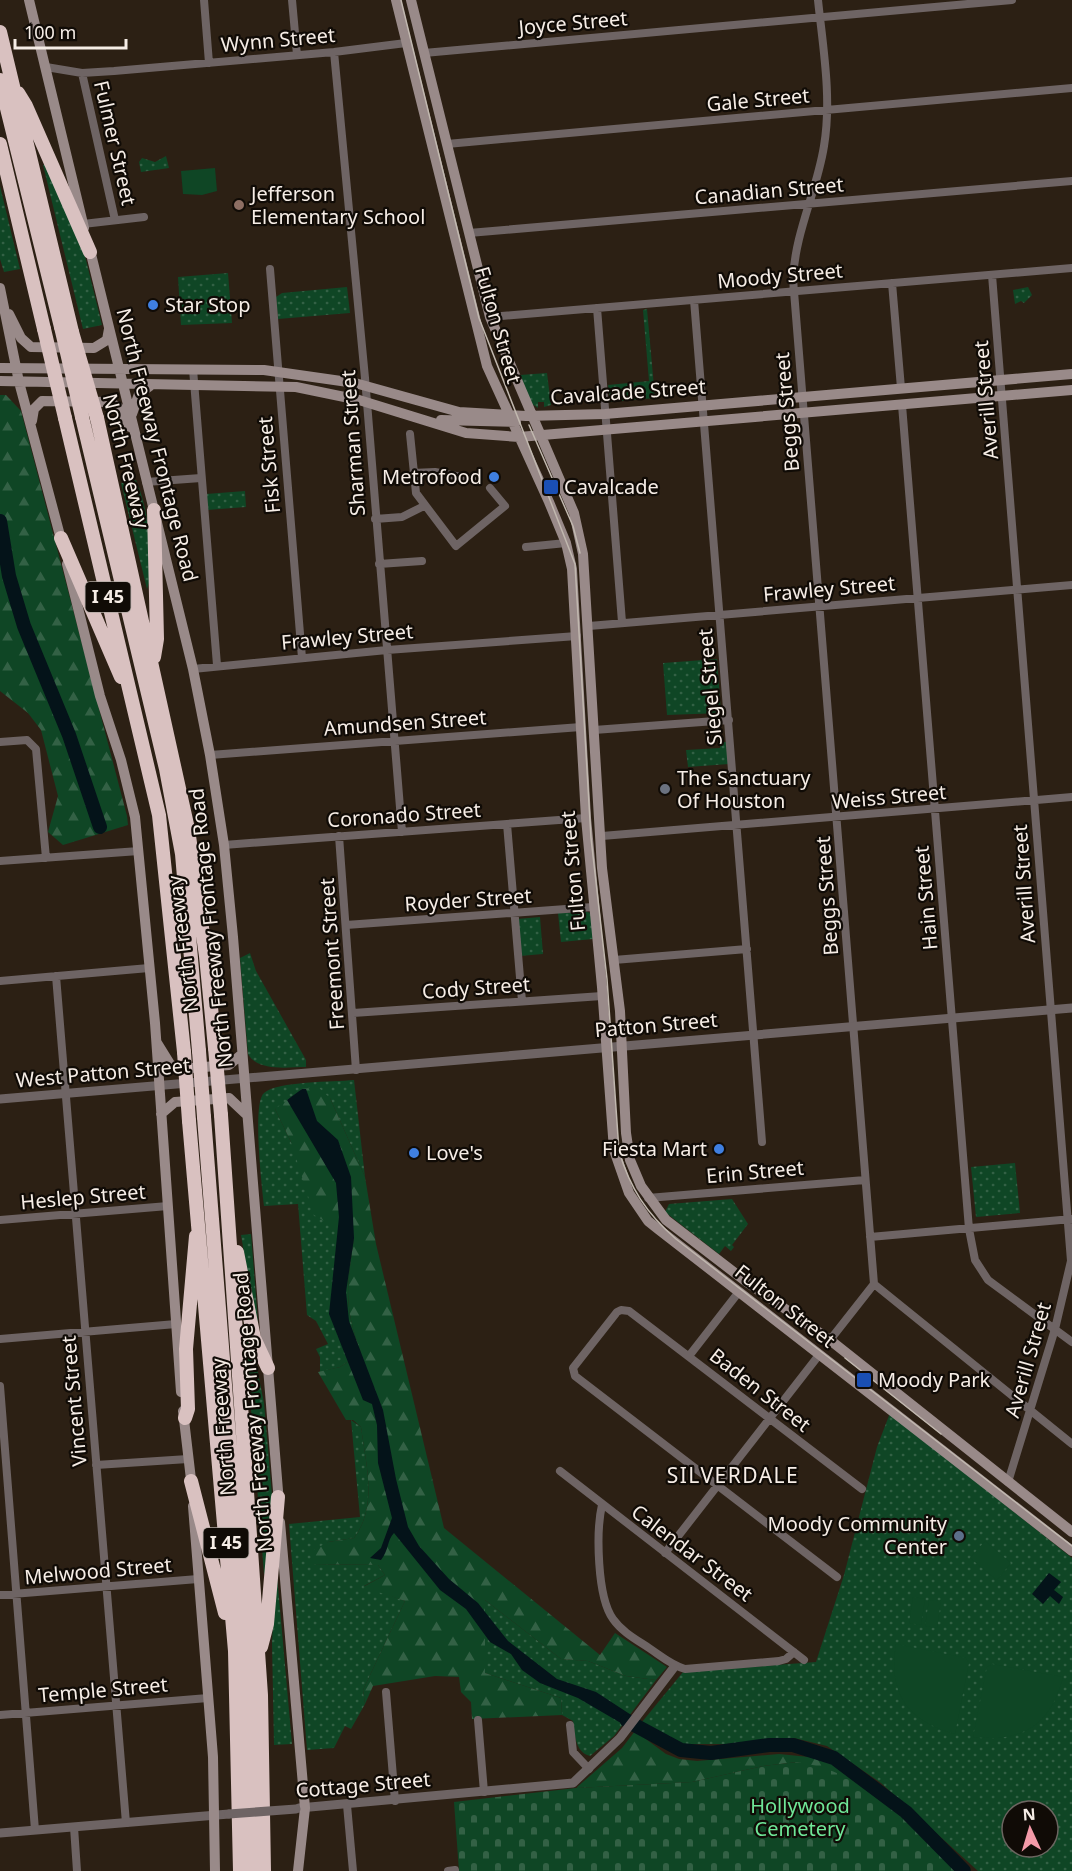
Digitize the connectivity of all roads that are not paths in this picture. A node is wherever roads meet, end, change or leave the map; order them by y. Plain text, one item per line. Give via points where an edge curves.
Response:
1 (29, 0) edge
2 (204, 0) edge
3 (292, 0) edge
4 (396, 0) edge
5 (411, 0) edge
6 (818, 0) edge
7 (1012, 0) edge
8 (820, 17) junction
9 (0, 32) edge
10 (406, 43) junction
11 (334, 52) junction
12 (424, 53) junction
13 (297, 55) junction
14 (209, 63) junction
15 (46, 67) junction
16 (82, 73) junction
17 (6, 82) edge
18 (1072, 88) edge
19 (828, 110) junction
20 (0, 144) edge
21 (447, 144) junction
22 (1072, 181) edge
23 (808, 204) junction
24 (144, 217) dead end
25 (115, 220) junction
26 (87, 223) junction
27 (469, 233) junction
28 (90, 252) junction
29 (1072, 268) edge
30 (270, 269) dead end
31 (992, 275) junction
32 (892, 283) junction
33 (0, 288) edge
34 (794, 291) junction
35 (694, 300) junction
36 (3, 303) junction
37 (597, 308) junction
38 (490, 317) junction
39 (109, 326) junction
40 (66, 330) junction
41 (15, 367) junction
42 (0, 368) edge
43 (119, 368) junction
44 (193, 369) junction
45 (279, 371) junction
46 (1072, 374) edge
47 (0, 381) edge
48 (1001, 381) junction
49 (19, 382) junction
50 (124, 385) junction
51 (195, 385) junction
52 (150, 386) junction
53 (280, 386) junction
54 (366, 386) junction
55 (901, 388) junction
56 (1072, 390) edge
57 (1003, 396) junction
58 (801, 397) junction
59 (366, 402) junction
60 (703, 405) junction
61 (902, 405) junction
62 (803, 412) junction
63 (605, 414) junction
64 (532, 416) junction
65 (417, 418) junction
66 (511, 419) junction
67 (131, 420) junction
68 (704, 421) junction
69 (32, 428) junction
70 (606, 431) junction
71 (134, 432) junction
72 (410, 434) dead end
73 (542, 436) junction
74 (519, 437) junction
75 (413, 473) junction
76 (201, 478) junction
77 (472, 479) dead end
78 (146, 482) junction
79 (490, 488) dead end
80 (424, 506) junction
81 (154, 510) junction
82 (375, 519) junction
83 (61, 538) junction
84 (566, 543) junction
85 (525, 547) dead end
86 (422, 561) dead end
87 (379, 564) junction
88 (1072, 585) edge
89 (1019, 590) junction
90 (918, 598) junction
91 (820, 607) junction
92 (721, 614) junction
93 (622, 622) junction
94 (589, 626) junction
95 (577, 636) junction
96 (387, 650) junction
97 (302, 658) junction
98 (217, 665) junction
99 (153, 666) junction
100 (193, 669) junction
101 (135, 711) junction
102 (729, 720) junction
103 (581, 727) junction
104 (594, 730) junction
105 (395, 741) junction
106 (0, 742) edge
107 (210, 756) junction
108 (1072, 797) edge
109 (1034, 800) junction
110 (935, 809) junction
111 (586, 818) junction
112 (838, 818) junction
113 (507, 824) junction
114 (737, 826) junction
115 (402, 832) junction
116 (339, 836) junction
117 (602, 836) junction
118 (224, 845) junction
119 (139, 851) junction
120 (46, 858) junction
121 (0, 861) edge
122 (593, 907) junction
123 (513, 913) junction
124 (346, 925) junction
125 (747, 949) junction
126 (615, 960) junction
127 (149, 968) junction
128 (56, 976) junction
129 (0, 981) edge
130 (602, 996) junction
131 (522, 1001) junction
132 (1072, 1008) edge
133 (1050, 1010) junction
134 (353, 1013) junction
135 (952, 1018) junction
136 (854, 1026) junction
137 (753, 1035) junction
138 (156, 1040) junction
139 (622, 1045) junction
140 (605, 1047) junction
141 (242, 1054) junction
142 (356, 1070) junction
143 (244, 1079) junction
144 (158, 1087) junction
145 (65, 1094) junction
146 (0, 1099) edge
147 (160, 1114) junction
148 (246, 1115) junction
149 (762, 1142) dead end
150 (865, 1180) junction
151 (648, 1198) junction
152 (168, 1206) junction
153 (75, 1213) junction
154 (199, 1216) junction
155 (0, 1220) edge
156 (1070, 1220) edge
157 (228, 1226) junction
158 (969, 1229) junction
159 (870, 1237) junction
160 (874, 1284) junction
161 (738, 1293) junction
162 (176, 1324) junction
163 (1055, 1329) junction
164 (85, 1332) junction
165 (0, 1339) edge
166 (830, 1340) junction
167 (1072, 1342) edge
168 (819, 1354) junction
169 (689, 1356) junction
170 (268, 1368) junction
171 (0, 1386) edge
172 (1031, 1413) junction
173 (185, 1418) junction
174 (770, 1419) junction
175 (1072, 1444) edge
176 (188, 1459) junction
177 (96, 1464) junction
178 (560, 1472) dead end
179 (191, 1481) junction
180 (1008, 1482) junction
181 (717, 1486) junction
182 (862, 1490) dead end
183 (278, 1497) junction
184 (602, 1505) junction
185 (1072, 1532) edge
186 (1072, 1551) edge
187 (665, 1553) junction
188 (837, 1576) dead end
189 (198, 1579) junction
190 (106, 1586) junction
191 (17, 1594) junction
192 (0, 1595) edge
193 (235, 1651) junction
194 (794, 1652) junction
195 (258, 1657) junction
196 (804, 1660) dead end
197 (675, 1666) junction
198 (386, 1692) dead end
199 (208, 1698) junction
200 (116, 1706) junction
201 (27, 1713) junction
202 (0, 1715) edge
203 (478, 1720) dead end
204 (570, 1725) dead end
205 (589, 1769) junction
206 (484, 1792) junction
207 (395, 1801) junction
208 (347, 1805) junction
209 (301, 1808) junction
210 (215, 1815) junction
211 (126, 1823) junction
212 (74, 1827) junction
213 (35, 1830) junction
214 (0, 1833) edge
215 (455, 1870) edge
216 (77, 1871) edge
217 (215, 1871) edge
218 (240, 1871) edge
219 (252, 1871) edge
220 (264, 1871) edge
221 (298, 1871) edge
222 (353, 1871) edge
223 (448, 1871) edge

1 - 15 main road, North Freeway Frontage Road
2 - 14 street
3 - 13 street
4 - 10 main road, Fulton Street
5 - 12 main road, Fulton Street
6 - 8 street, Beggs Street
7 - 8 street, Joyce Street
8 - 12 street, Joyce Street
8 - 19 street, Beggs Street
9 - 17 highway, North Freeway / I 45
10 - 11 street, Wynn Street
10 - 66 main road, Fulton Street via 484,356
11 - 13 street, Wynn Street
11 - 54 street, Sharman Street
12 - 21 main road, Fulton Street
13 - 14 street, Wynn Street
14 - 16 street, Wynn Street
15 - 16 street, Wynn Street
15 - 26 main road, North Freeway Frontage Road
16 - 25 street, Fulmer Street
17 - 28 highway via 26,106
17 - 40 highway, North Freeway / I 45
18 - 19 street, Gale Street
19 - 21 street, Gale Street
19 - 23 street, Beggs Street via 821,162
20 - 101 highway, North Freeway / I 45, bridge
21 - 27 main road, Fulton Street
22 - 23 street, Canadian Street
23 - 27 street, Canadian Street
23 - 34 street, Beggs Street via 794,267
24 - 25 street
25 - 26 street
26 - 28 main road, North Freeway Frontage Road
27 - 38 main road, Fulton Street
28 - 39 main road, North Freeway Frontage Road
29 - 31 street, Moody Street
30 - 45 street, Fisk Street
31 - 32 street, Moody Street
31 - 48 street, Averill Street
32 - 34 street, Moody Street
32 - 55 street
33 - 36 main road
34 - 35 street, Moody Street
34 - 58 street, Beggs Street
35 - 37 street, Moody Street
35 - 60 street, Siegel Street
36 - 39 main road via 21,338 31,347 96,348 107,340
36 - 41 main road
37 - 38 street, Moody Street
37 - 63 street
38 - 64 main road, Fulton Street
39 - 43 main road, North Freeway Frontage Road
40 - 99 highway, North Freeway / I 45, bridge via 97,418
40 - 219 highway, North Freeway, bridge via 82,417 166,769 182,854 250,1704
41 - 42 main road
41 - 43 main road
41 - 49 main road
43 - 44 main road
43 - 50 main road, North Freeway Frontage Road
44 - 45 main road
44 - 51 street
45 - 53 street, Fisk Street
45 - 54 main road
46 - 48 main road, Cavalcade Street
47 - 49 main road, Cavalcade Street
48 - 55 main road, Cavalcade Street
48 - 57 street, Averill Street
49 - 50 main road, Cavalcade Street
49 - 69 main road
50 - 52 main road, Cavalcade Street
50 - 67 main road, North Freeway Frontage Road
51 - 52 main road, Cavalcade Street
51 - 53 main road, Cavalcade Street
51 - 76 street
52 - 67 main road via 135,402
53 - 59 main road, Cavalcade Street
53 - 97 street, Fisk Street
54 - 59 street, Sharman Street
54 - 66 main road via 459,412
55 - 58 main road, Cavalcade Street
56 - 57 main road, Cavalcade Street
57 - 61 main road, Cavalcade Street
57 - 89 street, Averill Street
58 - 60 main road, Cavalcade Street
58 - 62 street, Beggs Street
59 - 65 main road, Cavalcade Street
59 - 82 street, Sharman Street
60 - 63 main road, Cavalcade Street
60 - 68 street, Siegel Street
61 - 62 main road, Cavalcade Street
61 - 90 street, Hain Street
62 - 68 main road, Cavalcade Street
62 - 91 street, Beggs Street
63 - 64 main road, Cavalcade Street
63 - 70 street
64 - 66 main road, Cavalcade Street via 528,420
64 - 73 main road, Fulton Street
65 - 66 main road via 458,422
65 - 74 main road, Cavalcade Street via 466,433
66 - 74 main road, Fulton Street
67 - 71 main road, North Freeway Frontage Road
68 - 70 main road, Cavalcade Street
68 - 92 street, Siegel Street
69 - 71 main road via 34,409 42,401 105,401 119,408
69 - 83 main road
70 - 73 main road, Cavalcade Street
70 - 93 street
71 - 78 main road, North Freeway Frontage Road
72 - 75 street
73 - 74 main road, Cavalcade Street
73 - 94 main road, Fulton Street via 577,525 584,554
74 - 84 main road, Fulton Street
75 - 77 street via 435,472
75 - 80 street via 416,493
76 - 78 street
76 - 98 street
78 - 81 main road, North Freeway Frontage Road
79 - 80 street via 505,506 456,546
80 - 82 street via 402,517
81 - 99 highway via 157,639
81 - 100 main road, North Freeway Frontage Road
82 - 87 street, Sharman Street
83 - 101 highway
83 - 119 main road via 100,696 128,785
84 - 85 street
84 - 95 main road, Fulton Street
86 - 87 street
87 - 96 street, Sharman Street
88 - 89 street, Frawley Street
89 - 90 street, Frawley Street
89 - 109 street, Averill Street
90 - 91 street, Frawley Street
90 - 110 street, Hain Street
91 - 92 street, Frawley Street
91 - 112 street, Beggs Street
92 - 93 street, Frawley Street
92 - 102 street, Siegel Street
93 - 94 street, Frawley Street
94 - 104 main road, Fulton Street
95 - 96 street, Frawley Street
95 - 103 main road, Fulton Street
96 - 97 street, Frawley Street
96 - 105 street, Sharman Street
97 - 98 street, Frawley Street
98 - 100 street, Frawley Street
99 - 157 highway, North Freeway / I 45, bridge via 188,829 206,956
100 - 107 main road, North Freeway Frontage Road
101 - 154 highway, North Freeway / I 45, bridge via 162,837
102 - 104 street
102 - 114 street, Siegel Street
103 - 105 street, Amundsen Street
103 - 111 main road, Fulton Street
104 - 117 main road, Fulton Street
105 - 107 street, Amundsen Street
105 - 115 street, Sharman Street
106 - 120 street via 29,741 37,754
107 - 118 main road, North Freeway Frontage Road
108 - 109 street, Weiss Street
109 - 110 street, Weiss Street
109 - 133 street, Averill Street
110 - 112 street, Weiss Street
110 - 135 street, Hain Street
111 - 113 street, Coronado Street
111 - 122 main road, Fulton Street
112 - 114 street, Weiss Street
112 - 136 street, Beggs Street
113 - 115 street, Coronado Street
113 - 123 street
114 - 117 street, Weiss Street
114 - 125 street, Siegel Street
115 - 116 street, Coronado Street
116 - 118 street, Coronado Street
116 - 124 street, Freemont Street
117 - 126 main road, Fulton Street via 604,887
118 - 141 main road, North Freeway Frontage Road
119 - 120 street
119 - 127 main road
120 - 121 street
122 - 123 street, Royder Street
122 - 130 main road, Fulton Street
123 - 124 street, Royder Street
123 - 131 street
124 - 134 street, Freemont Street
125 - 126 street
125 - 137 street, Siegel Street
126 - 139 main road, Fulton Street
127 - 128 street
127 - 138 main road
128 - 129 street
128 - 145 street, Vincent Street
130 - 131 street, Cody Street
130 - 140 main road, Fulton Street
131 - 134 street, Cody Street
132 - 133 street, Patton Street
133 - 135 street, Patton Street
133 - 156 street, Averill Street
134 - 142 street, Freemont Street
135 - 136 street, Patton Street
135 - 158 street, Hain Street
136 - 137 street, Patton Street
136 - 150 street, Beggs Street
137 - 139 street, Patton Street
137 - 149 street, Siegel Street
138 - 141 main road via 170,1064 179,1069 229,1065
138 - 144 main road
139 - 140 street, Patton Street
139 - 151 main road, Fulton Street via 628,1148
140 - 142 street, Patton Street
140 - 161 main road, Fulton Street via 614,1150 629,1193 648,1221
141 - 143 main road, North Freeway Frontage Road
142 - 143 street, Patton Street
143 - 144 street, West Patton Street
143 - 148 main road, North Freeway Frontage Road
144 - 145 street, West Patton Street
144 - 147 main road
145 - 146 street, West Patton Street
145 - 153 street, Vincent Street
147 - 148 main road via 175,1102 228,1098
147 - 152 main road
148 - 170 main road, North Freeway Frontage Road
150 - 151 street, Erin Street
150 - 159 street, Beggs Street
151 - 166 main road, Fulton Street via 666,1220 747,1283
152 - 153 street, Heslep Street
152 - 162 main road
153 - 155 street, Heslep Street
153 - 164 street, Vincent Street
154 - 173 highway via 192,1254
154 - 193 highway, North Freeway / I 45
156 - 158 street
156 - 163 street, Averill Street via 1070,1270
157 - 170 highway via 254,1338
157 - 195 highway, North Freeway / I 45
158 - 159 street
158 - 163 street, Hain Street via 975,1260 988,1280
159 - 160 street, Beggs Street
160 - 166 street
160 - 172 street
161 - 168 main road, Fulton Street
161 - 169 street
162 - 164 street
162 - 173 main road
163 - 167 street, Hain Street
163 - 172 street, Averill Street
164 - 165 street
164 - 177 street, Vincent Street
166 - 180 main road, Fulton Street
168 - 174 street
168 - 186 main road, Fulton Street
169 - 174 street, Baden Street
169 - 181 street, Baden Street via 625,1310 617,1312 573,1371
170 - 183 main road, North Freeway Frontage Road
171 - 191 street
172 - 175 street
172 - 180 street, Averill Street
173 - 176 main road
174 - 181 street
174 - 182 street, Baden Street
176 - 177 street
176 - 179 main road
177 - 190 street, Vincent Street
178 - 184 street, Calendar Street
179 - 189 main road
179 - 193 highway
180 - 185 main road, Fulton Street
181 - 187 street
181 - 188 street
183 - 195 highway via 267,1624
183 - 209 main road, North Freeway Frontage Road
184 - 187 street, Calendar Street
184 - 197 street via 598,1521 606,1607 624,1631
187 - 194 street, Calendar Street
189 - 190 street, Melwood Street
189 - 199 main road
190 - 191 street, Melwood Street
190 - 200 street, Vincent Street
191 - 192 street, Melwood Street
191 - 201 street
193 - 218 highway, North Freeway / I 45
194 - 196 street, Calendar Street
194 - 197 street via 786,1659 762,1663 692,1669
195 - 220 highway, North Freeway / I 45
197 - 205 street, Cottage Street via 624,1734
198 - 207 street
199 - 200 street, Temple Street
199 - 210 main road
200 - 201 street, Temple Street
200 - 211 street, Vincent Street
201 - 202 street, Temple Street
201 - 213 street
203 - 206 street
204 - 205 street via 573,1752
205 - 206 street, Cottage Street via 569,1784
206 - 207 street, Cottage Street
207 - 208 street, Cottage Street
208 - 209 street, Cottage Street
208 - 222 street
209 - 210 street, Cottage Street, bridge
209 - 221 main road, North Freeway Frontage Road
210 - 211 street, Cottage Street
210 - 217 main road
211 - 212 street, Cottage Street
212 - 213 street, Cottage Street
212 - 216 street
213 - 214 street, Cottage Street
215 - 223 street

